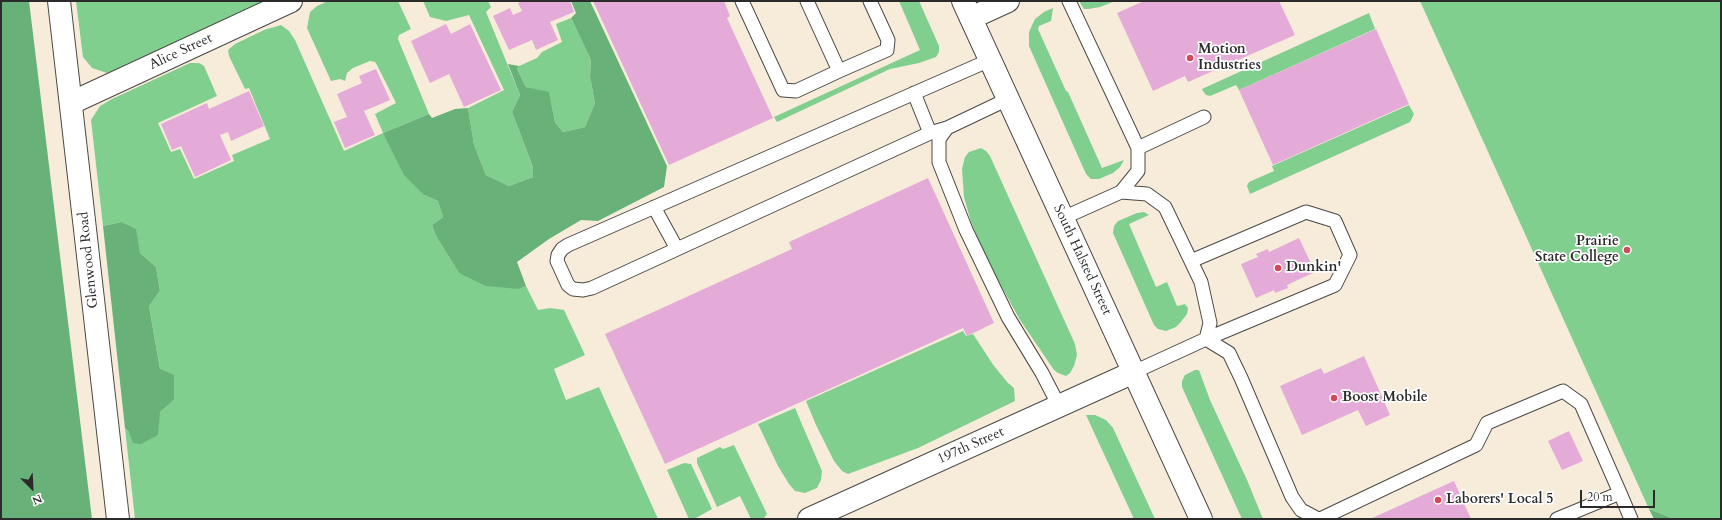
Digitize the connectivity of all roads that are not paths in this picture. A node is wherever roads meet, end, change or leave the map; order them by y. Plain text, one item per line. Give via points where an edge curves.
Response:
1 (59, 1) edge
2 (290, 1) edge
3 (742, 1) edge
4 (807, 1) edge
5 (870, 1) edge
6 (1008, 1) edge
7 (1068, 1) edge
8 (967, 9) edge
9 (990, 60) junction
10 (839, 71) junction
11 (914, 93) junction
12 (1008, 99) junction
13 (71, 103) junction
14 (1204, 116) dead end
15 (947, 128) junction
16 (930, 133) junction
17 (1138, 148) junction
18 (1121, 192) junction
19 (654, 207) junction
20 (1063, 218) junction
21 (677, 249) junction
22 (1191, 261) junction
23 (1206, 339) junction
24 (1134, 372) junction
25 (1059, 406) junction
26 (1620, 493) junction
27 (118, 519) edge
28 (808, 519) edge
29 (1201, 519) edge
30 (1319, 519) edge
31 (1557, 519) edge
32 (1631, 519) edge

1 - 13 street, Glenwood Road
2 - 13 street, Alice Street
3 - 10 lane via 784,90 796,91
4 - 10 lane
5 - 10 lane via 888,40 886,50
6 - 8 street
7 - 17 lane
8 - 9 street, South Halsted Street
9 - 11 lane
9 - 12 street, South Halsted Street
11 - 16 lane
11 - 19 lane
12 - 15 lane
12 - 20 street, South Halsted Street
13 - 27 street, Glenwood Road
14 - 17 lane
15 - 16 lane
15 - 25 lane via 939,139 939,162 966,230 1008,317
16 - 21 lane
17 - 18 lane via 1138,171
18 - 20 lane
18 - 22 lane via 1147,194 1165,207
19 - 21 lane
19 - 21 lane via 562,249 557,261 568,285 573,289 592,288
20 - 24 street, South Halsted Street
22 - 23 lane via 1201,282 1210,323
22 - 23 lane via 1306,212 1335,221 1350,255 1335,285
23 - 24 lane
23 - 30 lane via 1228,353 1292,497 1301,510
24 - 25 street, 197th Street
24 - 29 street, South Halsted Street
25 - 28 street, 197th Street
26 - 30 lane via 1581,404 1563,391 1487,423 1476,446
26 - 31 lane
26 - 32 lane

